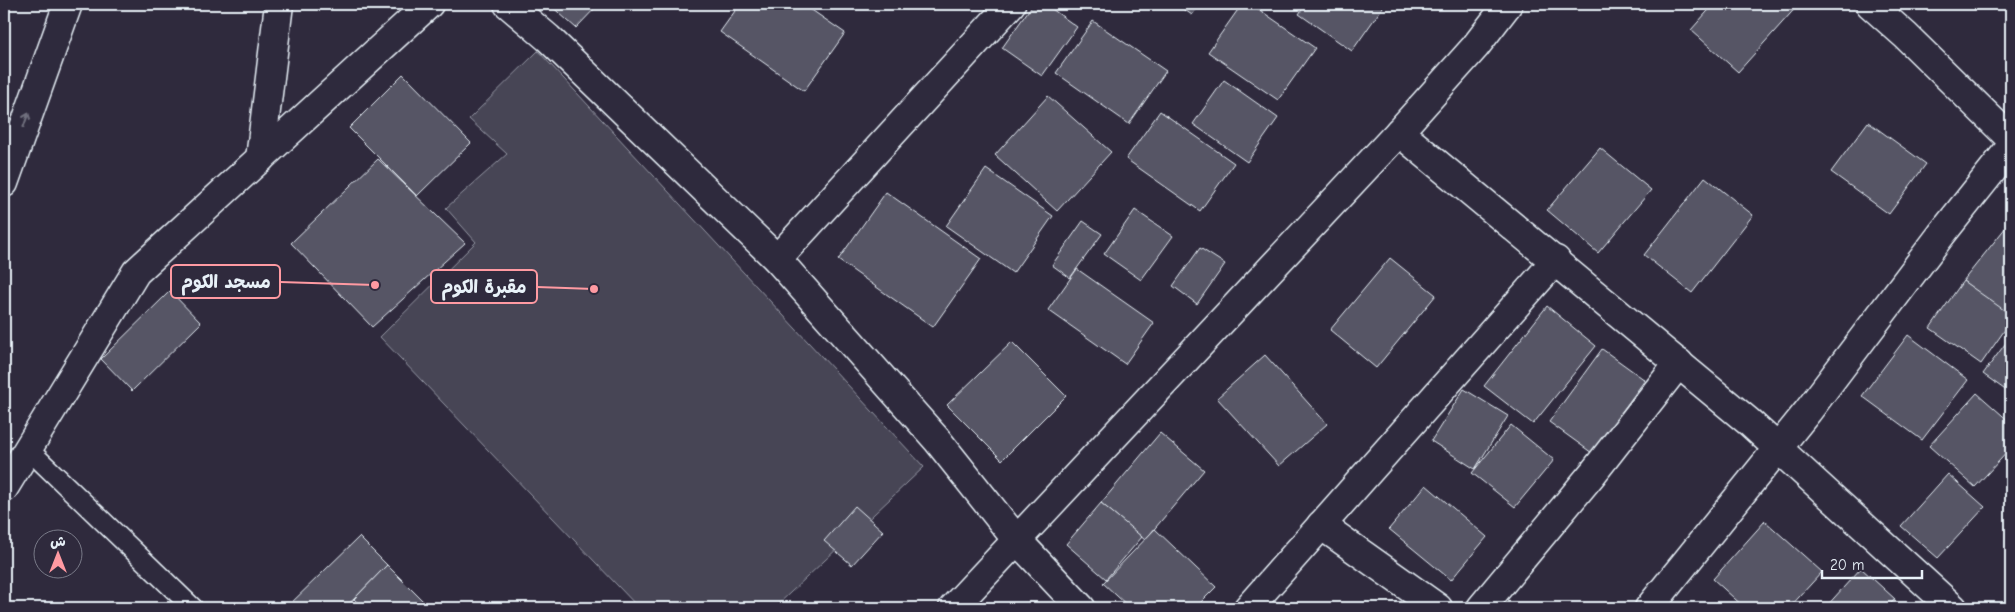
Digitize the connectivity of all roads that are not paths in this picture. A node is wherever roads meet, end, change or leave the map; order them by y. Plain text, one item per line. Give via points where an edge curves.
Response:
1 (68, 4) edge
2 (279, 4) edge
3 (429, 4) edge
4 (508, 4) edge
5 (1011, 4) edge
6 (1508, 4) edge
7 (1870, 4) edge
8 (1399, 132) junction
9 (2011, 139) edge
10 (2011, 147) edge
11 (260, 159) junction
12 (4, 183) edge
13 (777, 259) junction
14 (1556, 260) junction
15 (1679, 363) junction
16 (28, 449) junction
17 (1778, 449) junction
18 (4, 488) edge
19 (1321, 525) junction
20 (1016, 539) junction
21 (193, 608) edge
22 (953, 608) edge
23 (1080, 608) edge
24 (1248, 608) edge
25 (1438, 608) edge
26 (1481, 608) edge
27 (1649, 608) edge
28 (1953, 608) edge

12 -> 1 street
2 - 11 street
3 - 11 street
4 - 13 street via 548,38
5 - 13 street
6 - 8 street via 1475,47
7 - 9 street
8 - 14 street
8 - 20 street
10 - 17 street
11 - 16 street via 136,272
13 - 20 street via 938,442
14 - 15 street
14 - 19 street
15 - 17 street
15 - 26 street
16 - 18 street
16 - 21 lane
17 - 27 street
17 - 28 street
19 - 24 street
19 - 25 street
20 - 22 street
20 - 23 street

